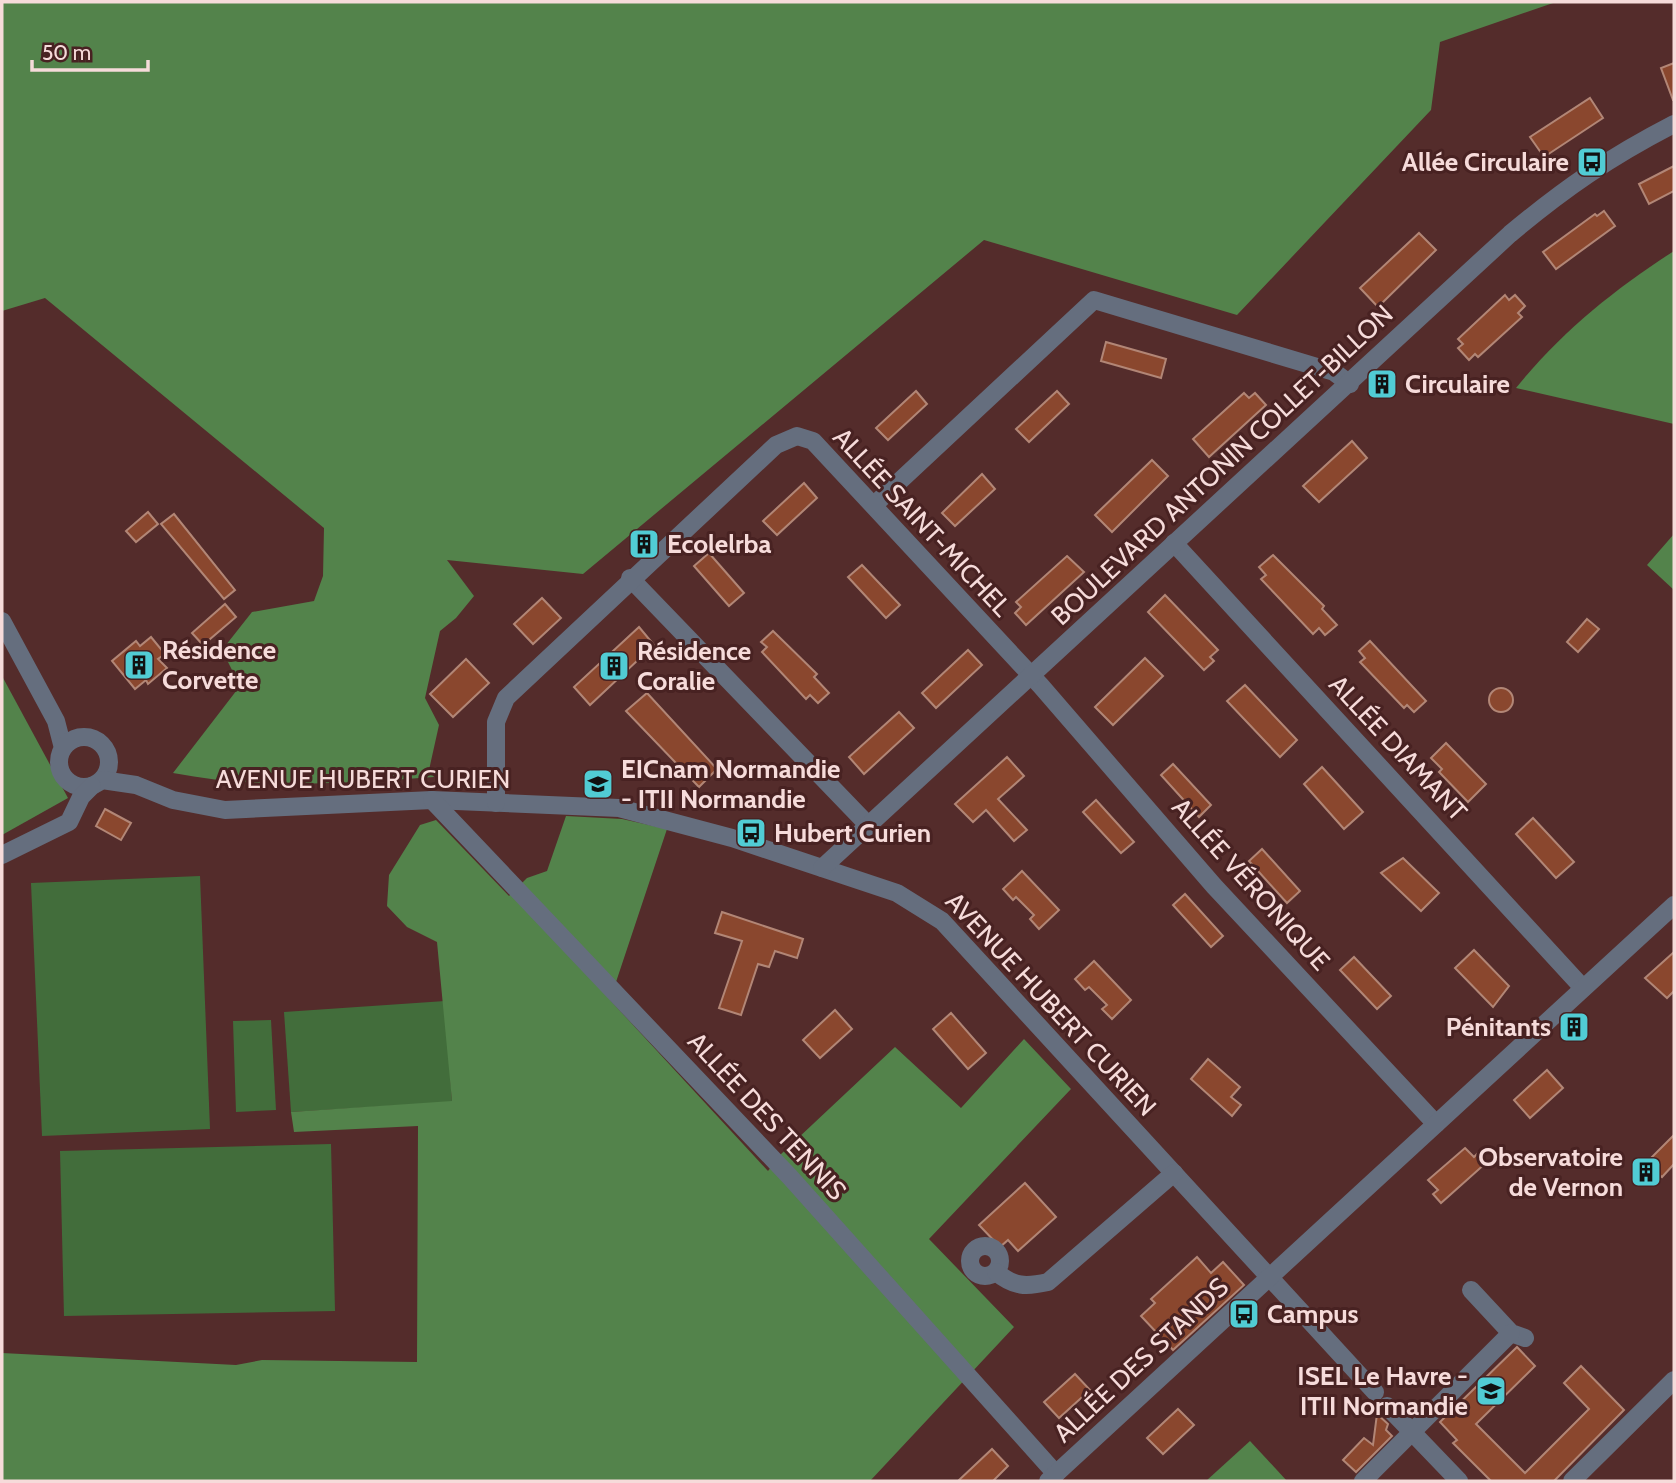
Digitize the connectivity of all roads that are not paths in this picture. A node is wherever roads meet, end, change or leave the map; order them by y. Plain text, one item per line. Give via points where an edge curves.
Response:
1 (1674, 124) edge
2 (1350, 384) junction
3 (874, 505) junction
4 (1174, 543) junction
5 (630, 578) junction
6 (2, 621) edge
7 (1031, 678) junction
8 (56, 721) junction
9 (79, 737) junction
10 (63, 748) junction
11 (91, 782) junction
12 (432, 800) junction
13 (496, 803) junction
14 (869, 826) junction
15 (2, 855) edge
16 (822, 868) junction
17 (1674, 905) edge
18 (1583, 988) junction
19 (1436, 1124) junction
20 (1174, 1173) junction
21 (996, 1272) dead end
22 (1269, 1277) junction
23 (1471, 1290) dead end
24 (1672, 1385) edge
25 (1374, 1392) dead end
26 (1387, 1406) dead end
27 (1413, 1432) junction
28 (1052, 1477) edge
29 (1363, 1481) edge
30 (1459, 1481) edge
31 (1572, 1481) edge

1 - 2 street, BOULEVARD ANTONIN COLLET-BILLON via 1570,184
2 - 3 street via 1334,372 1094,300
2 - 4 street, BOULEVARD ANTONIN COLLET-BILLON
3 - 5 street, ALLÉE SAINT-MICHEL via 814,441 797,436 776,445
3 - 7 street, ALLÉE SAINT-MICHEL
4 - 7 street, BOULEVARD ANTONIN COLLET-BILLON
4 - 18 street, ALLÉE DIAMANT
5 - 13 street, ALLÉE SAINT-MICHEL via 506,698 496,722
5 - 14 street
6 - 8 street
7 - 14 street, BOULEVARD ANTONIN COLLET-BILLON
7 - 19 street, ALLÉE VÉRONIQUE via 1214,886
8 - 9 street
8 - 10 street
9 - 10 street
9 - 11 street via 103,745
10 - 11 street via 60,771
11 - 12 street, AVENUE HUBERT CURIEN via 135,785 173,800 225,810
11 - 15 street via 69,822
12 - 13 street, AVENUE HUBERT CURIEN
12 - 28 street, ALLÉE DES TENNIS via 790,1177
13 - 16 street, AVENUE HUBERT CURIEN via 620,808
14 - 16 street, BOULEVARD ANTONIN COLLET-BILLON
16 - 20 street, AVENUE HUBERT CURIEN via 897,892 942,921
17 - 18 street, ALLÉE DES STANDS
18 - 19 street, ALLÉE DES STANDS
19 - 22 street, ALLÉE DES STANDS
20 - 21 street via 1048,1282 1027,1287 1009,1283
20 - 22 street, AVENUE HUBERT CURIEN
22 - 25 street, AVENUE HUBERT CURIEN
22 - 28 street, ALLÉE DES STANDS
23 - 27 street via 1518,1335
24 - 31 street
26 - 27 street
27 - 29 street
27 - 30 street

